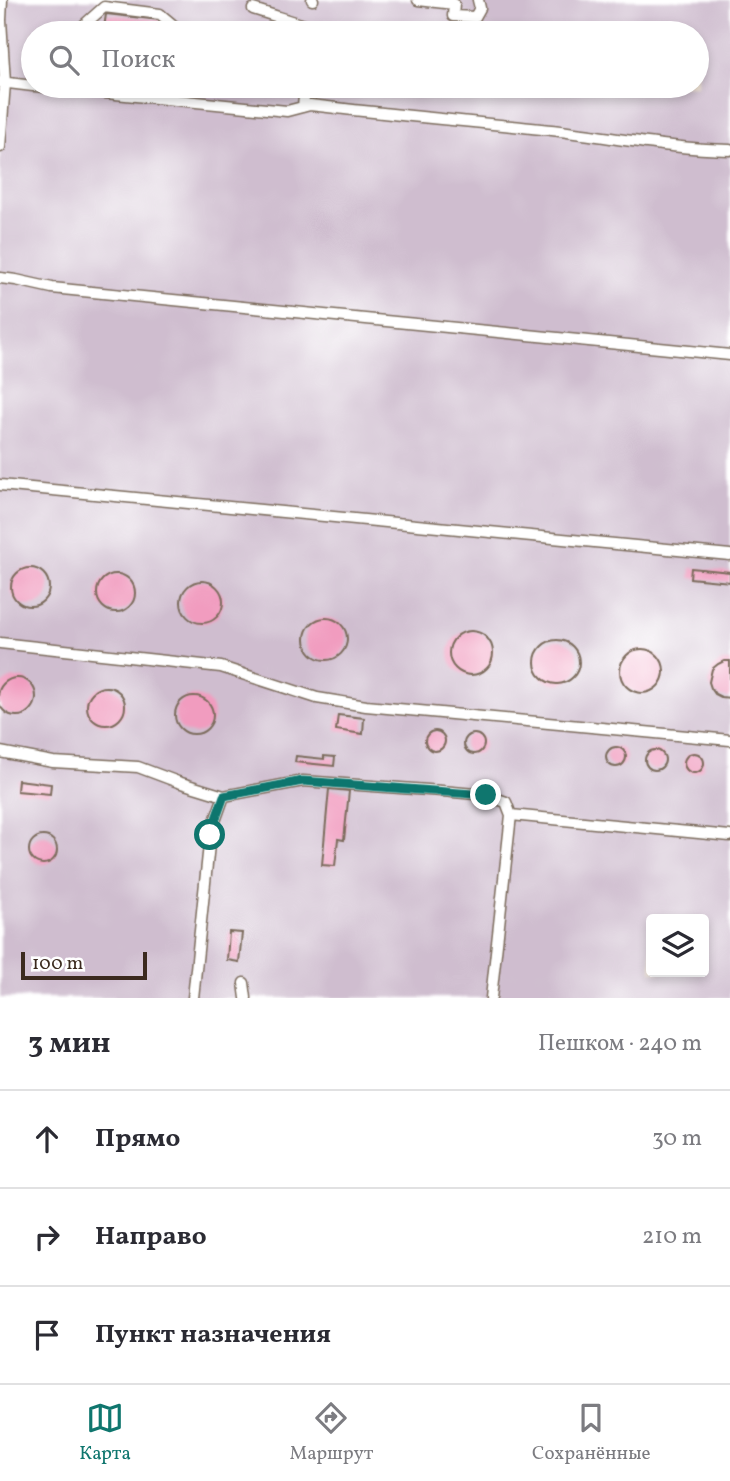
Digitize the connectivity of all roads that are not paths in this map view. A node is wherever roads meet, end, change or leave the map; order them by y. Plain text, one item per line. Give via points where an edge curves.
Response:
1 (2, 0) edge
2 (418, 0) edge
3 (478, 0) edge
4 (253, 9) dead end
5 (88, 21) edge
6 (168, 21) edge
7 (291, 21) edge
8 (2, 82) edge
9 (21, 84) edge
10 (159, 98) edge
11 (303, 98) edge
12 (167, 99) joint
13 (303, 107) junction
14 (0, 146) edge
15 (730, 150) edge
16 (0, 278) edge
17 (730, 355) edge
18 (0, 485) edge
19 (730, 555) edge
20 (0, 643) edge
21 (730, 740) edge
22 (0, 752) edge
23 (224, 796) junction
24 (511, 815) junction
25 (730, 836) edge
26 (244, 983) dead end
27 (193, 998) edge
28 (246, 998) edge
29 (491, 998) edge

1 - 8 lane
2 - 3 lane via 454,4 453,16 475,17
4 - 7 lane
5 - 6 lane via 104,6 160,14
8 - 9 lane
8 - 14 lane
10 - 12 lane
11 - 13 lane
12 - 13 lane via 287,111
13 - 15 lane
16 - 17 lane via 52,289
18 - 19 lane
20 - 21 lane via 221,667 317,698 366,706
22 - 23 lane via 53,762 138,767
23 - 24 lane via 303,781 365,785 486,795 506,802
23 - 27 lane via 210,835
24 - 25 lane
24 - 29 lane
26 - 28 lane

